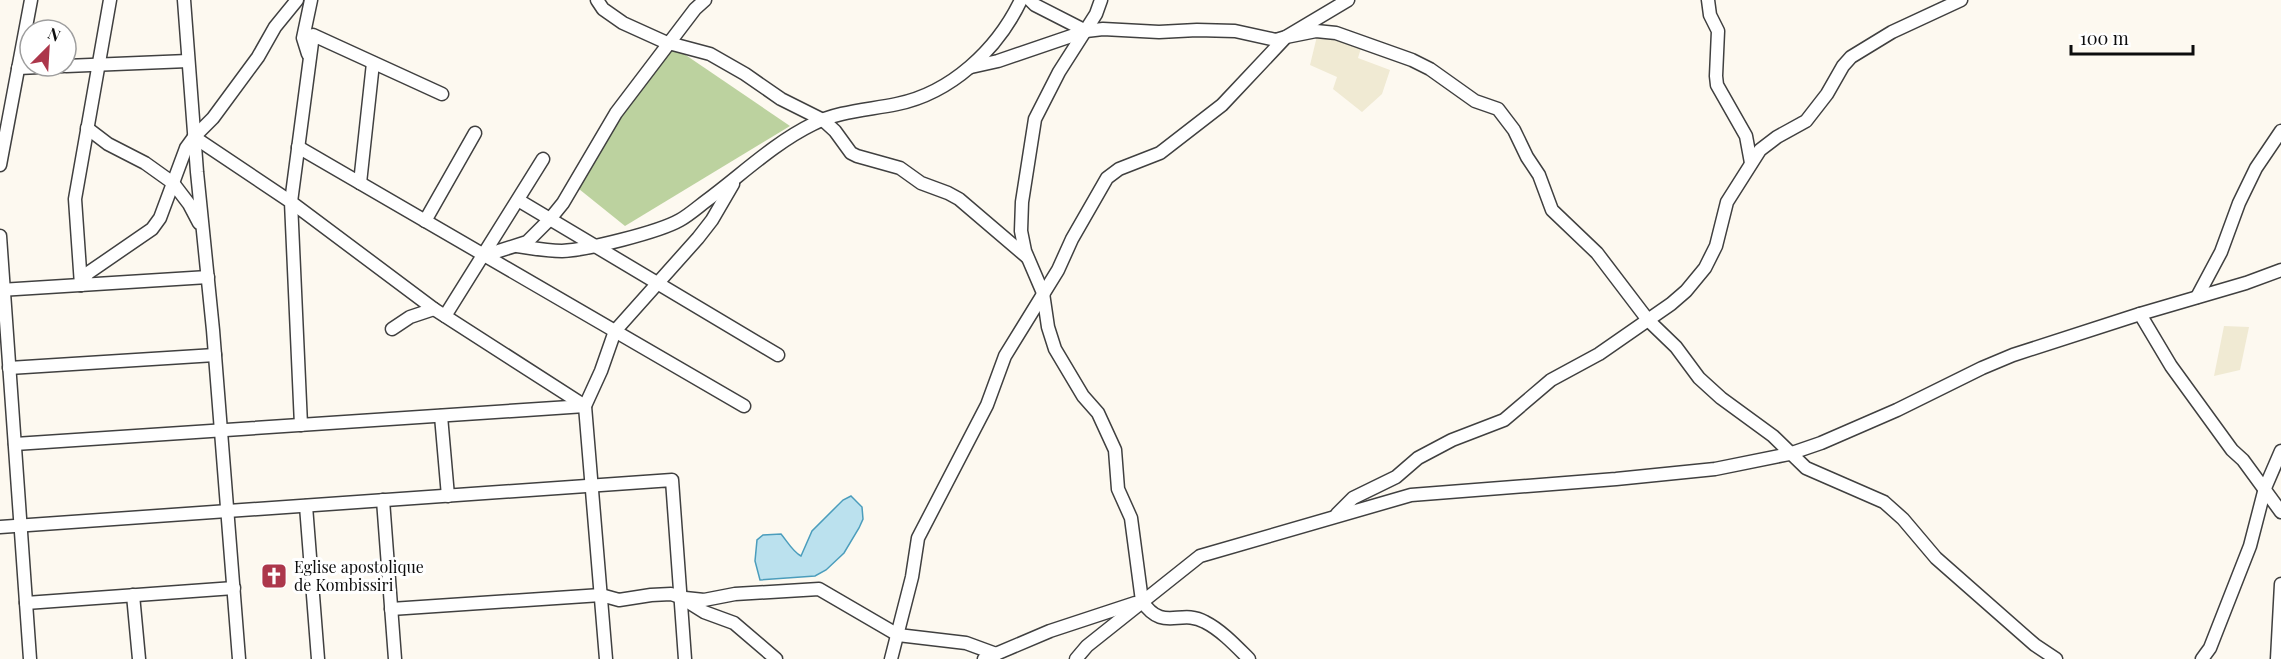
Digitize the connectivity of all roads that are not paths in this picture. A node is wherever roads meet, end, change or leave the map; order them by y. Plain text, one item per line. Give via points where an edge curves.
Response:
1 (30, 0) edge
2 (110, 0) edge
3 (184, 0) edge
4 (297, 0) edge
5 (311, 0) edge
6 (597, 0) edge
7 (705, 0) edge
8 (1021, 0) edge
9 (1030, 0) edge
10 (1101, 0) edge
11 (1347, 0) edge
12 (1708, 0) edge
13 (1961, 0) edge
14 (27, 18) edge
15 (1086, 31) junction
16 (1286, 37) junction
17 (668, 43) junction
18 (310, 58) junction
19 (188, 60) junction
20 (373, 63) junction
21 (98, 64) junction
22 (78, 65) edge
23 (970, 67) junction
24 (18, 68) edge
25 (442, 94) dead end
26 (823, 120) junction
27 (4, 126) edge
28 (87, 128) junction
29 (2281, 131) edge
30 (475, 133) dead end
31 (194, 137) junction
32 (298, 147) junction
33 (543, 159) dead end
34 (1751, 164) junction
35 (0, 165) edge
36 (738, 177) junction
37 (173, 183) junction
38 (360, 183) junction
39 (518, 200) junction
40 (291, 202) junction
41 (549, 219) junction
42 (425, 222) junction
43 (202, 229) junction
44 (0, 236) edge
45 (594, 245) junction
46 (517, 246) junction
47 (483, 256) junction
48 (1028, 258) junction
49 (2281, 270) edge
50 (207, 277) junction
51 (657, 283) junction
52 (81, 285) junction
53 (2, 290) edge
54 (1042, 293) junction
55 (2198, 297) junction
56 (434, 309) junction
57 (2140, 314) junction
58 (445, 316) junction
59 (1648, 320) junction
60 (392, 329) dead end
61 (615, 331) junction
62 (215, 355) junction
63 (778, 355) dead end
64 (9, 368) junction
65 (585, 406) junction
66 (744, 406) dead end
67 (441, 416) junction
68 (301, 425) junction
69 (221, 431) junction
70 (15, 444) junction
71 (2281, 451) edge
72 (1789, 454) junction
73 (591, 486) junction
74 (2265, 489) junction
75 (448, 496) junction
76 (383, 500) junction
77 (306, 506) junction
78 (227, 511) junction
79 (2281, 512) edge
80 (1336, 515) junction
81 (21, 525) junction
82 (0, 527) edge
83 (2281, 584) edge
84 (234, 588) junction
85 (601, 595) junction
86 (133, 596) junction
87 (680, 597) junction
88 (1142, 601) junction
89 (26, 603) junction
90 (391, 609) junction
91 (898, 635) junction
92 (990, 656) edge
93 (30, 659) edge
94 (139, 659) edge
95 (239, 659) edge
96 (318, 659) edge
97 (395, 659) edge
98 (606, 659) edge
99 (685, 659) edge
100 (776, 659) edge
101 (891, 659) edge
102 (1076, 659) edge
103 (1249, 659) edge
104 (2056, 659) edge
105 (2202, 659) edge
106 (2277, 659) edge

1 - 14 street
2 - 21 street
3 - 19 street
4 - 31 street via 274,27 258,57 213,118
5 - 18 street via 303,38
6 - 17 street via 610,15
7 - 17 street
8 - 23 street via 998,37
9 - 15 street
10 - 15 street
11 - 16 street
12 - 34 street via 1718,31 1717,85 1746,136
13 - 34 street via 1892,32 1851,57 1806,120 1768,143
15 - 16 street via 1235,31 1276,40
15 - 23 street
15 - 48 street via 1059,72 1033,126 1020,217
16 - 54 street via 1222,105 1160,153 1119,169 1107,178
16 - 59 street via 1316,31 1336,33 1412,60 1475,101 1498,109 1539,176 1552,210 1597,253
17 - 26 street via 710,54 781,99
17 - 41 street via 616,113
18 - 20 street via 313,35
18 - 32 street
19 - 21 street
19 - 31 street
20 - 25 street
20 - 38 street
21 - 22 street
21 - 28 street
23 - 26 street via 932,94
24 - 27 street
26 - 36 street
26 - 48 street via 851,153 900,168 921,183 959,199
27 - 35 street
28 - 37 street
28 - 52 street via 75,199
29 - 55 street via 2256,168 2222,252
30 - 42 street
31 - 37 street
31 - 40 street
31 - 43 street
32 - 38 street
32 - 40 street
33 - 39 street
34 - 59 street via 1727,202 1716,246 1705,268 1686,291
36 - 45 street via 680,220
36 - 51 street via 712,220
37 - 43 street
37 - 52 street via 152,229 88,273
38 - 42 street
39 - 41 street
39 - 47 street
40 - 56 street
40 - 68 street
41 - 45 street
41 - 46 street via 527,242
42 - 47 street
43 - 50 street
44 - 53 street
45 - 46 street via 562,251
45 - 51 street
46 - 47 street
47 - 58 street
47 - 61 street
48 - 54 street
49 - 55 street
50 - 52 street
50 - 62 street
51 - 61 street
51 - 63 street
52 - 53 street
53 - 64 street
54 - 88 street via 1055,350 1098,413 1115,450 1118,489 1131,518
54 - 91 street via 1005,356 987,405 918,538
55 - 57 street
56 - 58 street
56 - 60 street via 410,317
57 - 72 street via 1992,364 1897,410
57 - 74 street via 2171,366
58 - 65 street
59 - 72 street via 1706,385 1773,436
59 - 80 street via 1599,354 1551,380 1504,420 1418,458 1396,477 1353,498
61 - 65 street
61 - 66 street
62 - 64 street
62 - 69 street
64 - 70 street
65 - 67 street
65 - 73 street
67 - 68 street
67 - 75 street
68 - 69 street
69 - 70 street
69 - 78 street
70 - 81 street
71 - 74 street
72 - 80 street via 1693,471 1411,495
72 - 104 street via 1806,468 1884,502 1936,558
73 - 75 street
73 - 85 street
73 - 87 street via 672,480
74 - 79 street
74 - 105 street via 2250,546 2210,648
75 - 76 street
76 - 77 street
76 - 90 street
77 - 78 street
77 - 96 street
78 - 81 street
78 - 84 street
80 - 88 street via 1200,556
81 - 82 street
81 - 89 street
83 - 106 street
84 - 86 street
84 - 95 street
85 - 87 street via 619,600 670,594
85 - 90 street
85 - 98 street
86 - 89 street
86 - 94 street
87 - 91 street via 704,600 735,594 819,589
87 - 99 street
87 - 100 street via 704,612 734,623
88 - 92 street via 1050,631
88 - 102 street
88 - 103 street via 1148,611 1164,619 1195,618 1205,622
89 - 93 street
90 - 97 street
91 - 92 street via 966,643
91 - 101 street

